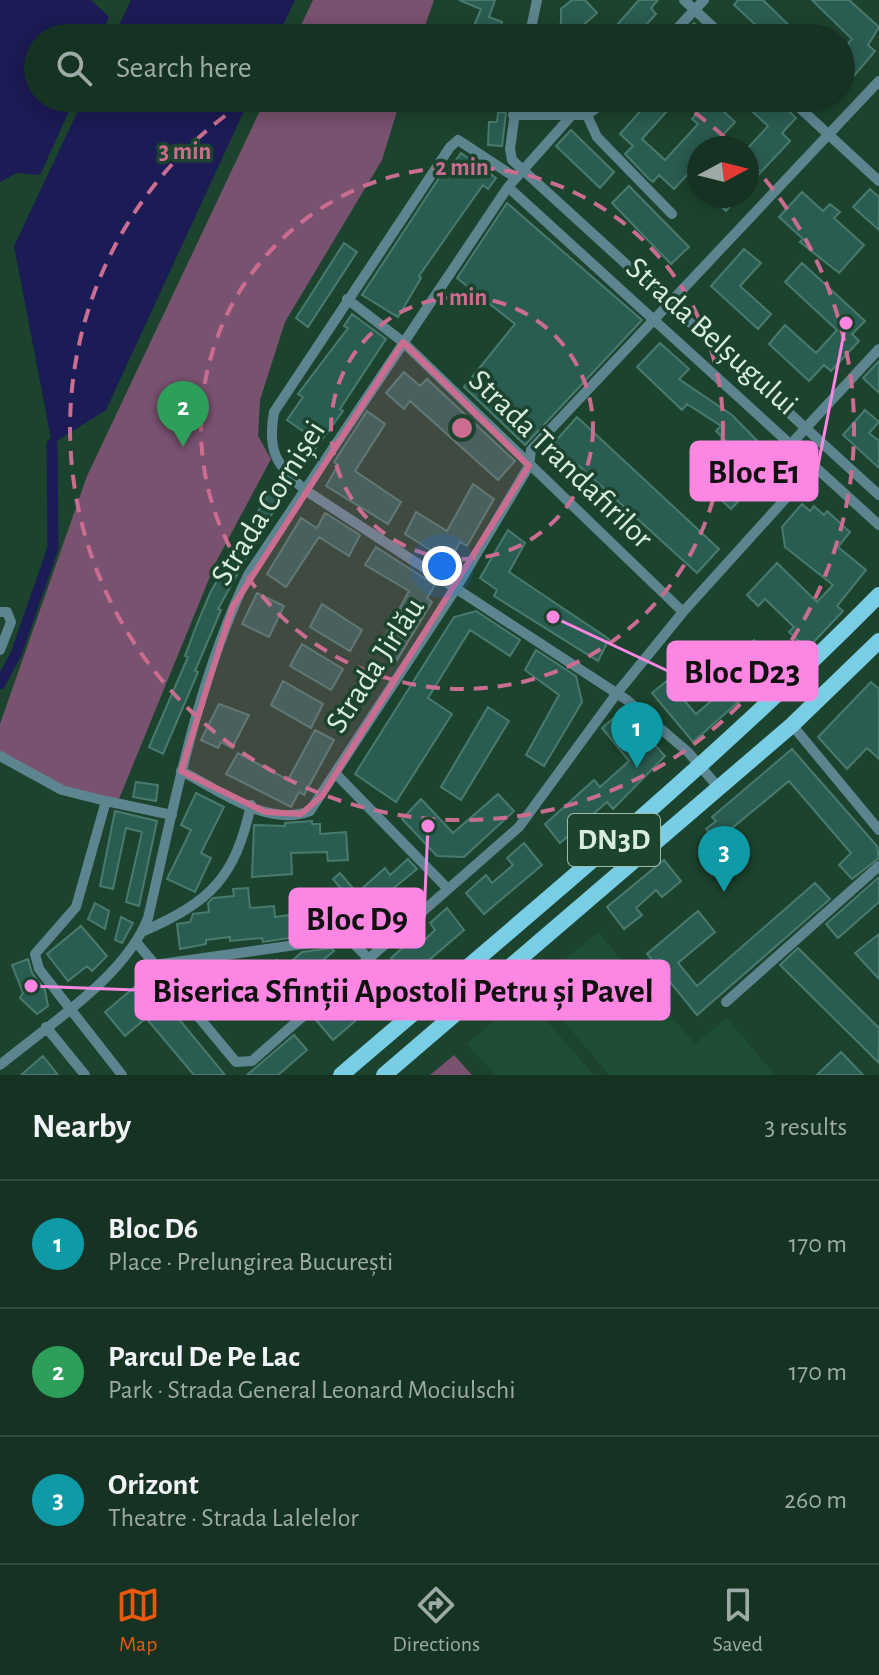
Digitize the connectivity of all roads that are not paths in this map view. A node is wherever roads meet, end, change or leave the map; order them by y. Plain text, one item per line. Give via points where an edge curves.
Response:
1 (537, 0) edge
2 (684, 0) edge
3 (704, 0) edge
4 (695, 10) junction
5 (532, 24) edge
6 (682, 24) edge
7 (710, 24) edge
8 (879, 81) edge
9 (855, 107) edge
10 (514, 112) edge
11 (591, 112) edge
12 (804, 112) edge
13 (850, 112) edge
14 (513, 115) junction
15 (572, 115) junction
16 (587, 115) junction
17 (829, 135) junction
18 (524, 169) junction
19 (879, 181) edge
20 (512, 182) junction
21 (672, 214) dead end
22 (347, 299) junction
23 (670, 303) junction
24 (655, 319) junction
25 (403, 342) junction
26 (879, 349) edge
27 (806, 428) junction
28 (791, 444) junction
29 (529, 466) junction
30 (815, 466) junction
31 (305, 490) junction
32 (879, 495) edge
33 (879, 525) edge
34 (455, 590) junction
35 (879, 595) edge
36 (0, 612) edge
37 (683, 612) junction
38 (879, 641) edge
39 (0, 650) edge
40 (617, 693) junction
41 (792, 725) junction
42 (0, 756) edge
43 (700, 765) junction
44 (181, 771) junction
45 (336, 774) junction
46 (719, 788) junction
47 (106, 801) junction
48 (251, 805) junction
49 (172, 815) junction
50 (879, 830) edge
51 (879, 866) edge
52 (448, 889) junction
53 (144, 931) junction
54 (137, 943) junction
55 (368, 958) junction
56 (154, 965) junction
57 (726, 1002) dead end
58 (68, 1008) junction
59 (46, 1027) junction
60 (0, 1065) edge
61 (85, 1075) edge
62 (122, 1075) edge
63 (341, 1075) edge
64 (384, 1075) edge

1 - 5 street
2 - 4 street
3 - 4 street
4 - 6 street
4 - 7 street
8 - 9 street, Strada Jirlău
10 - 14 street
11 - 16 street
12 - 17 street
13 - 17 street, Strada Jirlău
14 - 15 street
14 - 18 street via 512,160
15 - 16 street
15 - 18 street, Strada Cornișei
16 - 21 street via 597,137
17 - 19 street
17 - 23 street, Strada Jirlău
18 - 20 street, Strada Cornișei
18 - 23 street, Strada Belșugului
20 - 22 street, Strada Belșugului via 458,140
20 - 24 street, Strada Belșugului
20 - 25 street, Strada Cornișei
22 - 25 street, Strada Trandafirilor
22 - 31 street via 274,412 270,433 277,461
23 - 24 street, Strada Jirlău
23 - 27 street, Strada Belșugului
24 - 28 street, Strada Belșugului
24 - 29 street, Strada Jirlău via 531,450
25 - 29 street, Strada Trandafirilor
25 - 31 street, Strada Cornișei
26 - 27 street
27 - 28 street
27 - 32 street, Strada Belșugului
28 - 30 street, Strada Belșugului
29 - 34 street, Strada Jirlău
29 - 37 street, Strada Trandafirilor
30 - 33 street, Strada Belșugului
30 - 37 street
31 - 34 street
31 - 44 street, Strada Cornișei via 232,608
34 - 40 street
34 - 45 street, Strada Jirlău
35 - 43 main road, DN3D
36 - 39 street via 7,612 11,622
37 - 40 street
38 - 41 main road, DN3D
40 - 43 street
40 - 52 street via 531,814
41 - 46 main road, DN3D
41 - 50 street
42 - 47 street via 62,790
43 - 46 street
43 - 63 main road, DN3D
44 - 48 street
44 - 49 street, Strada Cornișei
45 - 48 street, Strada Jirlău via 310,811 279,816
45 - 52 street
46 - 64 main road, DN3D
47 - 49 street
47 - 58 street via 76,907 35,954 36,965
48 - 53 street via 242,847 220,882
49 - 53 street, Strada Cornișei
51 - 57 street
52 - 55 street
53 - 54 street, Strada Cornișei
54 - 56 street
54 - 58 street, Strada Cornișei via 120,965
55 - 56 street via 352,942 338,939
55 - 56 street via 269,1048 244,1064 236,1062
58 - 59 street, Strada Cornișei
58 - 62 street
59 - 60 street, Strada Cornișei
59 - 61 street

